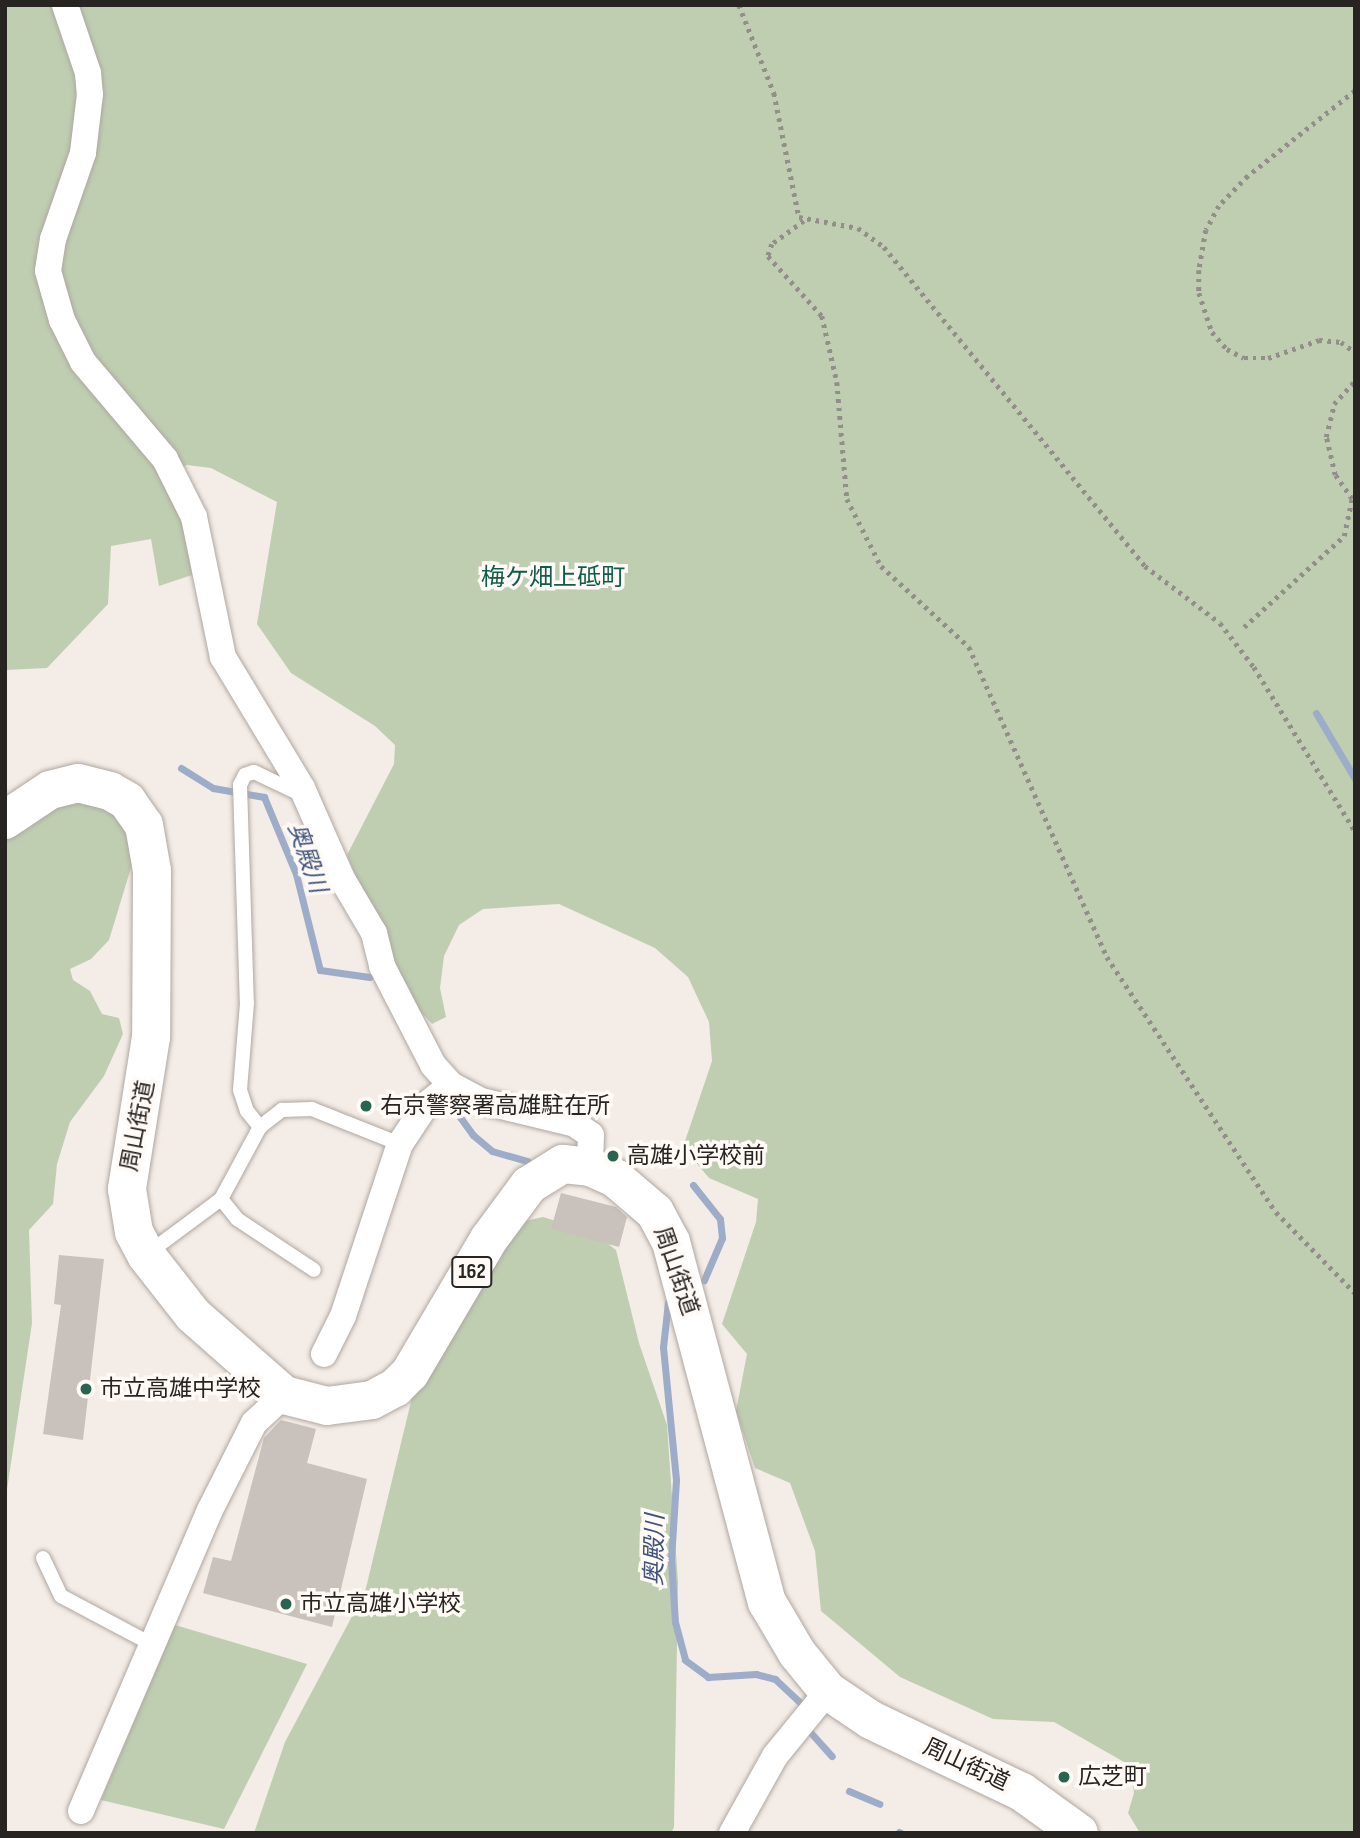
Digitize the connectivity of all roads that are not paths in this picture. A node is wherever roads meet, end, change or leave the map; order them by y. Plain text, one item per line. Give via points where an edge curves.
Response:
1 (65, 5) edge
2 (309, 801) junction
3 (5, 820) edge
4 (451, 1085) junction
5 (260, 1128) junction
6 (400, 1144) junction
7 (590, 1167) junction
8 (221, 1199) junction
9 (146, 1255) junction
10 (314, 1270) dead end
11 (324, 1354) dead end
12 (284, 1395) junction
13 (43, 1558) dead end
14 (153, 1645) junction
15 (828, 1691) junction
16 (82, 1811) dead end
17 (732, 1833) edge
18 (1080, 1833) edge

1 - 2 street via 88,72 90,94 83,153 52,239 48,271 53,296 83,362 164,459 188,506 209,579 209,601 223,657
2 - 4 street via 341,877 374,933 382,966 433,1065
2 - 5 lane via 262,773 245,775 241,792 247,1003 240,1090 247,1111
3 - 9 highway, 周山街道 / 162 via 50,790 78,783 110,790 127,801 144,825 152,871 150,1064 127,1189 134,1232
4 - 6 street via 426,1105
4 - 7 street via 505,1109 575,1124 591,1135
5 - 6 lane via 282,1110 312,1109
5 - 8 lane
6 - 11 street via 343,1315
7 - 12 highway, 周山街道 / 162 via 563,1164 546,1171 515,1199 410,1373 395,1388 353,1406 327,1406
7 - 15 highway, 周山街道 / 162 via 642,1197 670,1242 767,1602 797,1653
8 - 9 lane
8 - 10 lane via 237,1219
9 - 12 highway, 周山街道 / 162 via 193,1315
12 - 14 street via 254,1423 210,1510
13 - 14 lane via 61,1596
14 - 16 street
15 - 17 street via 775,1756
15 - 18 highway, 周山街道 / 162 via 871,1720 1022,1792

